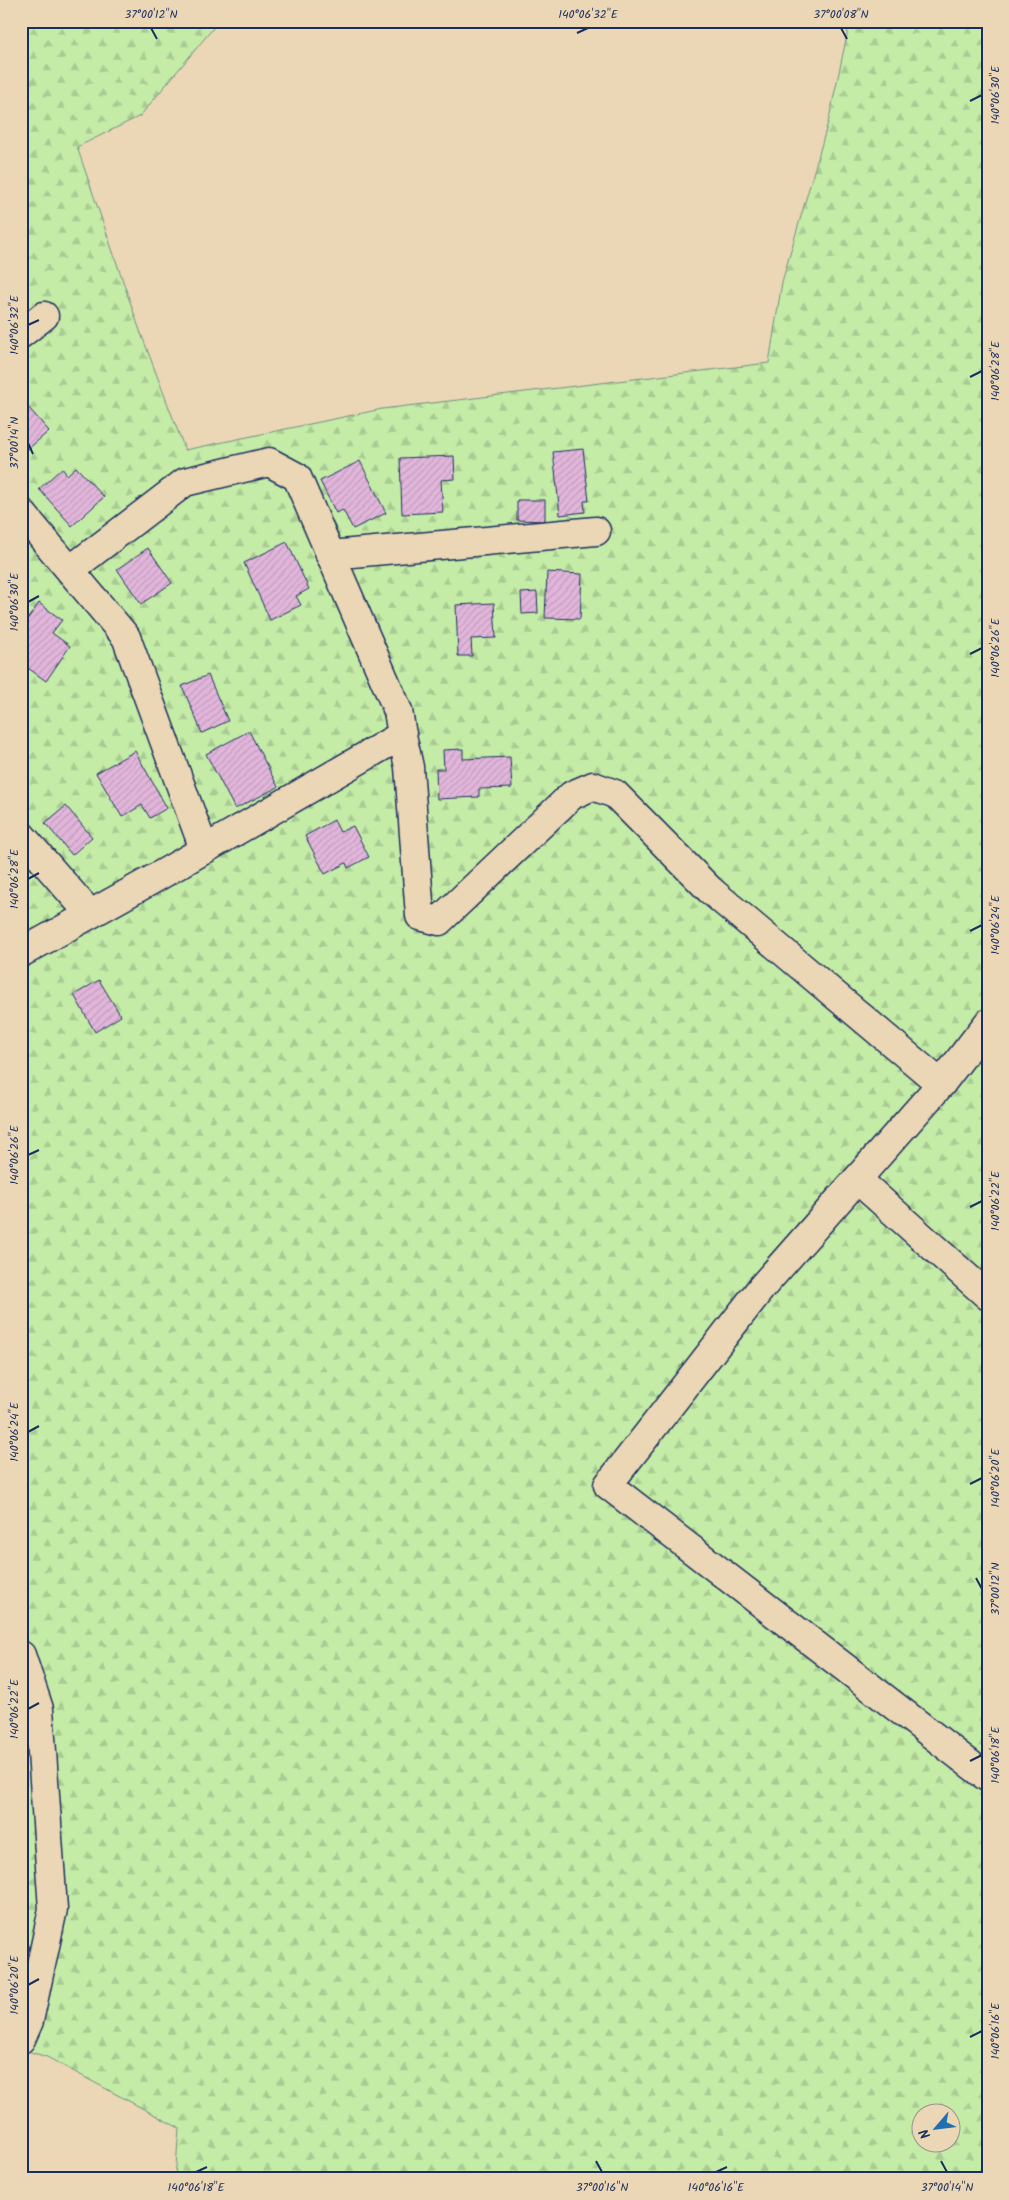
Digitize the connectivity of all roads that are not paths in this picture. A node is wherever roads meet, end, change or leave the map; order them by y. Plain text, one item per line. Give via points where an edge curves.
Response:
1 (44, 316) dead end
2 (21, 334) edge
3 (21, 512) edge
4 (596, 530) dead end
5 (330, 555) junction
6 (70, 570) junction
7 (402, 735) junction
8 (21, 836) edge
9 (204, 849) junction
10 (90, 914) junction
11 (21, 953) edge
12 (988, 1023) edge
13 (941, 1084) junction
14 (858, 1180) junction
15 (988, 1296) edge
16 (21, 1655) edge
17 (988, 1778) edge
18 (21, 2039) edge

1 - 2 lane
3 - 6 lane
4 - 5 lane
5 - 6 lane via 297,477 270,462 186,482
5 - 7 lane via 398,711
6 - 9 lane via 126,637
7 - 9 lane
7 - 13 lane via 409,767 420,916 439,921 572,795 593,786 615,794 710,890
8 - 10 lane
9 - 10 lane
10 - 11 lane
12 - 13 lane
13 - 14 lane
14 - 15 lane
14 - 17 lane via 762,1287 608,1485
16 - 18 lane via 38,1709 53,1909 29,2021

